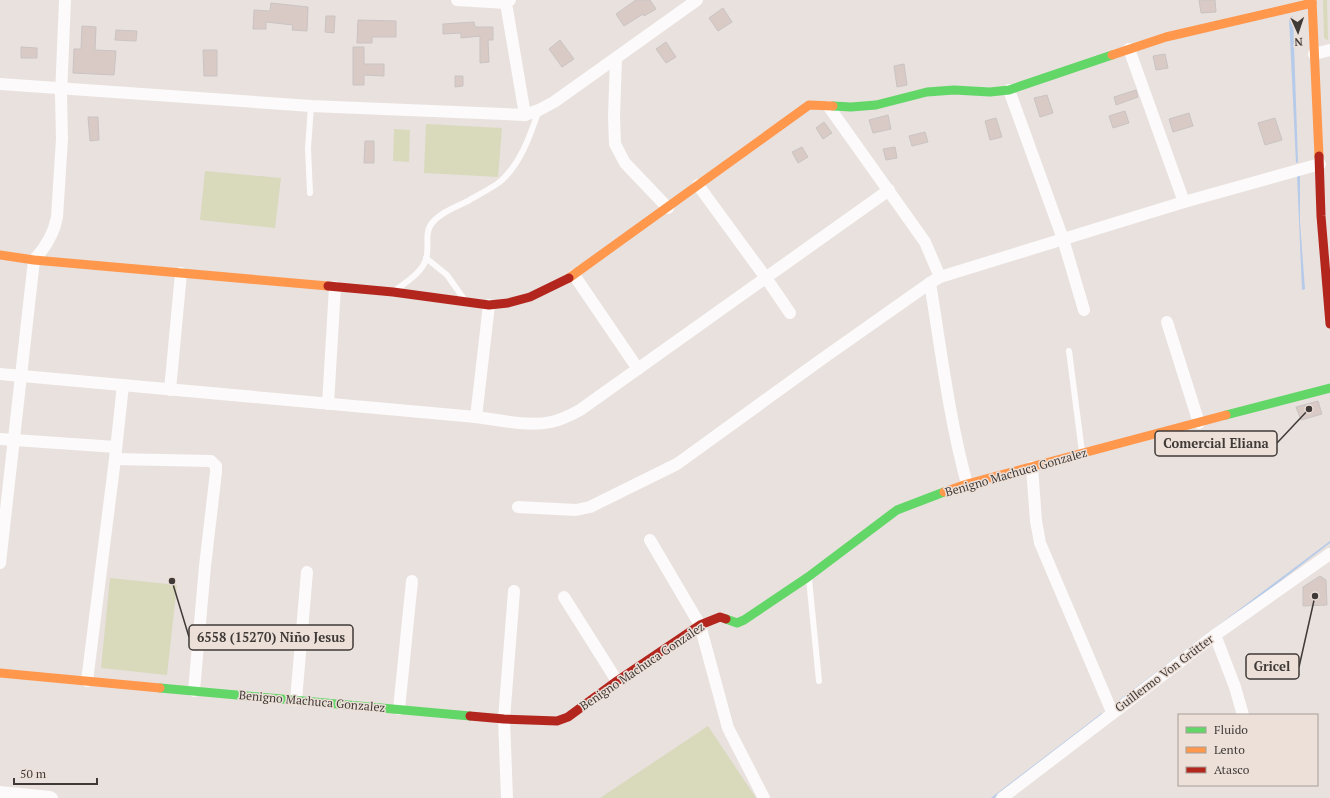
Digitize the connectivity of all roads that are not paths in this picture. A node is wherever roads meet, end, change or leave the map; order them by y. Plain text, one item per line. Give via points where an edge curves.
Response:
1 (65, 0) edge
2 (457, 0) edge
3 (697, 0) edge
4 (508, 2) edge
5 (1312, 2) edge
6 (1129, 49) junction
7 (1330, 50) edge
8 (1314, 54) junction
9 (616, 58) junction
10 (0, 84) edge
11 (62, 89) junction
12 (1010, 90) junction
13 (311, 106) junction
14 (829, 107) junction
15 (539, 110) junction
16 (525, 115) junction
17 (1320, 164) junction
18 (698, 185) junction
19 (889, 190) junction
20 (1325, 191) edge
21 (310, 193) dead end
22 (1184, 202) junction
23 (668, 208) junction
24 (1062, 239) junction
25 (0, 255) edge
26 (426, 258) junction
27 (34, 260) junction
28 (181, 274) junction
29 (574, 275) junction
30 (766, 278) junction
31 (935, 280) junction
32 (335, 287) junction
33 (393, 292) junction
34 (466, 302) junction
35 (488, 305) junction
36 (1084, 310) dead end
37 (790, 313) dead end
38 (1167, 322) dead end
39 (1330, 324) edge
40 (1069, 351) dead end
41 (638, 369) junction
42 (0, 374) edge
43 (21, 376) junction
44 (123, 385) junction
45 (1330, 388) edge
46 (170, 390) junction
47 (328, 404) junction
48 (476, 417) junction
49 (1199, 423) junction
50 (0, 439) edge
51 (14, 440) junction
52 (116, 453) junction
53 (1082, 453) junction
54 (1032, 467) junction
55 (967, 484) junction
56 (518, 507) dead end
57 (650, 540) dead end
58 (1330, 554) edge
59 (0, 563) edge
60 (308, 572) dead end
61 (808, 577) junction
62 (412, 581) dead end
63 (514, 591) dead end
64 (564, 597) dead end
65 (700, 625) junction
66 (1215, 635) junction
67 (0, 673) edge
68 (87, 681) junction
69 (617, 681) junction
70 (819, 681) dead end
71 (194, 691) junction
72 (296, 700) junction
73 (399, 710) junction
74 (1112, 712) junction
75 (1243, 714) edge
76 (504, 719) junction
77 (0, 792) edge
78 (52, 798) edge
79 (507, 798) edge
80 (764, 798) edge
81 (1002, 798) edge

1 - 11 street
2 - 4 street
3 - 9 street
4 - 16 street
5 - 6 street via 1166,37
5 - 8 street
6 - 12 street
6 - 22 street
7 - 8 street
8 - 17 street
9 - 15 street
9 - 23 street via 615,144 625,163
10 - 11 street
11 - 13 street
11 - 27 street via 57,217 45,249
12 - 14 street via 927,92 876,105
12 - 24 street
13 - 16 street
13 - 21 lane via 308,148
14 - 18 street via 809,106 802,110
14 - 19 street
15 - 16 street
15 - 26 lane via 518,161 501,181 453,208 430,225
17 - 20 street
17 - 22 street
18 - 23 street
18 - 30 street
19 - 30 street
19 - 31 street via 925,242
20 - 39 street via 1326,287
22 - 24 street
23 - 29 street
24 - 31 street
24 - 36 street
25 - 27 street
26 - 33 lane via 419,271
26 - 34 lane via 447,275
27 - 28 street
27 - 43 street
28 - 32 street
28 - 46 street
29 - 35 street via 530,297
29 - 41 street
30 - 37 street
30 - 41 street
31 - 55 street via 951,416
31 - 56 street via 678,464 590,507 576,510
32 - 33 street
32 - 47 street
33 - 34 street
34 - 35 street
35 - 48 street
38 - 49 street
40 - 53 lane
41 - 48 street via 580,410 552,422 534,423
42 - 43 street
43 - 44 street
43 - 51 street
44 - 46 street
44 - 52 street
45 - 49 street, Benigno Machuca Gonzalez
46 - 47 street
47 - 48 street
49 - 53 street, Benigno Machuca Gonzalez
50 - 51 street
51 - 52 street
51 - 59 street
52 - 68 street
52 - 71 street via 211,461 216,466
53 - 54 street, Benigno Machuca Gonzalez
54 - 55 street, Benigno Machuca Gonzalez
54 - 74 street via 1040,542
55 - 61 street, Benigno Machuca Gonzalez via 897,510
57 - 65 street
58 - 66 street, Guillermo Von Grütter
60 - 72 street
61 - 65 street, Benigno Machuca Gonzalez via 740,622 720,617
61 - 70 lane
62 - 73 street
63 - 76 street
64 - 69 street
65 - 69 street, Benigno Machuca Gonzalez
65 - 80 street via 728,728
66 - 74 street, Guillermo Von Grütter
66 - 75 street
67 - 68 street, Benigno Machuca Gonzalez
68 - 71 street, Benigno Machuca Gonzalez
69 - 76 street, Benigno Machuca Gonzalez via 568,717 557,721
71 - 72 street, Benigno Machuca Gonzalez
72 - 73 street, Benigno Machuca Gonzalez
73 - 76 street, Benigno Machuca Gonzalez
74 - 81 street, Guillermo Von Grütter
76 - 79 street
77 - 78 street

